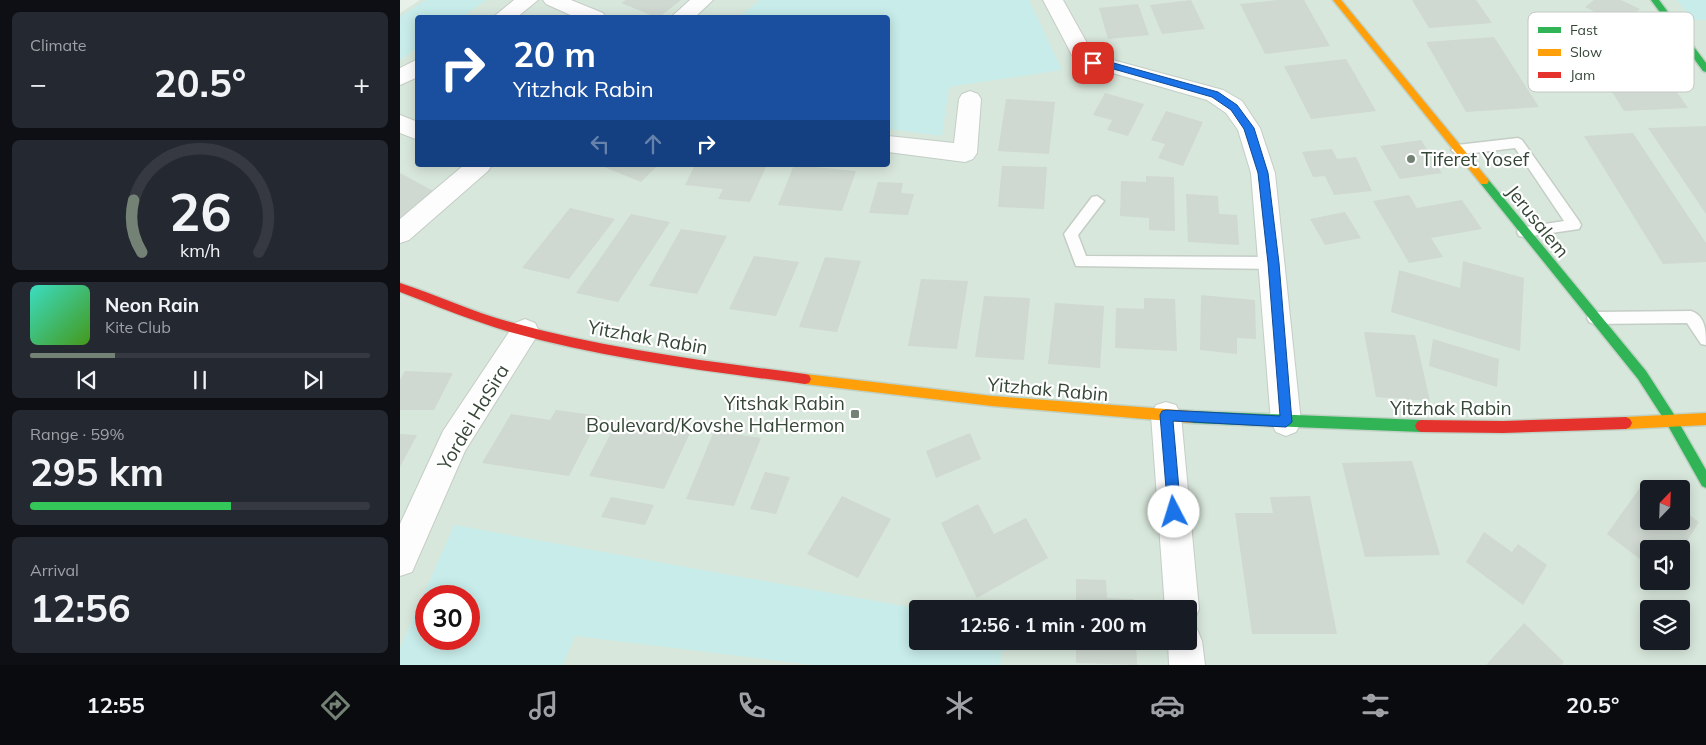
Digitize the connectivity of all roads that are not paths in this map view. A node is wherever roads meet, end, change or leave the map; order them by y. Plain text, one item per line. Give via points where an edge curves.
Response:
1 (528, 0) edge
2 (553, 0) edge
3 (704, 0) edge
4 (1053, 0) edge
5 (1337, 0) edge
6 (1655, 0) edge
7 (1665, 12) edge
8 (506, 15) edge
9 (589, 15) edge
10 (684, 15) edge
11 (1694, 48) edge
12 (1702, 58) edge
13 (415, 68) edge
14 (1706, 69) edge
15 (400, 78) edge
16 (970, 99) dead end
17 (400, 123) edge
18 (415, 130) edge
19 (890, 144) edge
20 (1457, 150) junction
21 (478, 167) edge
22 (1097, 201) dead end
23 (1524, 232) junction
24 (400, 233) edge
25 (1274, 263) junction
26 (400, 287) edge
27 (1594, 318) junction
28 (525, 330) junction
29 (1706, 339) edge
30 (1166, 415) junction
31 (1706, 419) edge
32 (1671, 420) junction
33 (1286, 422) junction
34 (1706, 480) edge
35 (400, 560) edge
36 (1181, 600) edge
37 (1185, 650) edge
38 (1187, 665) edge

1 - 8 street
2 - 9 street
3 - 10 street
4 - 25 street via 1084,57 1093,63 1215,94 1234,108 1249,128 1263,173
5 - 20 street, Jerusalem
6 - 7 street
11 - 12 street
12 - 14 street
13 - 15 street
16 - 19 street via 964,153
17 - 18 street
20 - 23 street, Jerusalem
20 - 23 lane via 1518,143 1574,225
21 - 24 street
22 - 25 lane via 1071,234 1081,262
23 - 27 street, Jerusalem
25 - 33 street
26 - 28 street, Yitzhak Rabin via 462,311
27 - 29 lane via 1691,317
27 - 32 street, Jerusalem via 1642,375
28 - 30 street, Yitzhak Rabin via 669,360 906,393
28 - 35 street, Yordei HaSira via 454,441
30 - 33 street, Yitzhak Rabin
30 - 36 street
31 - 32 street, Yitzhak Rabin
32 - 33 street, Yitzhak Rabin via 1478,427
32 - 34 street, Jerusalem
37 - 38 street

